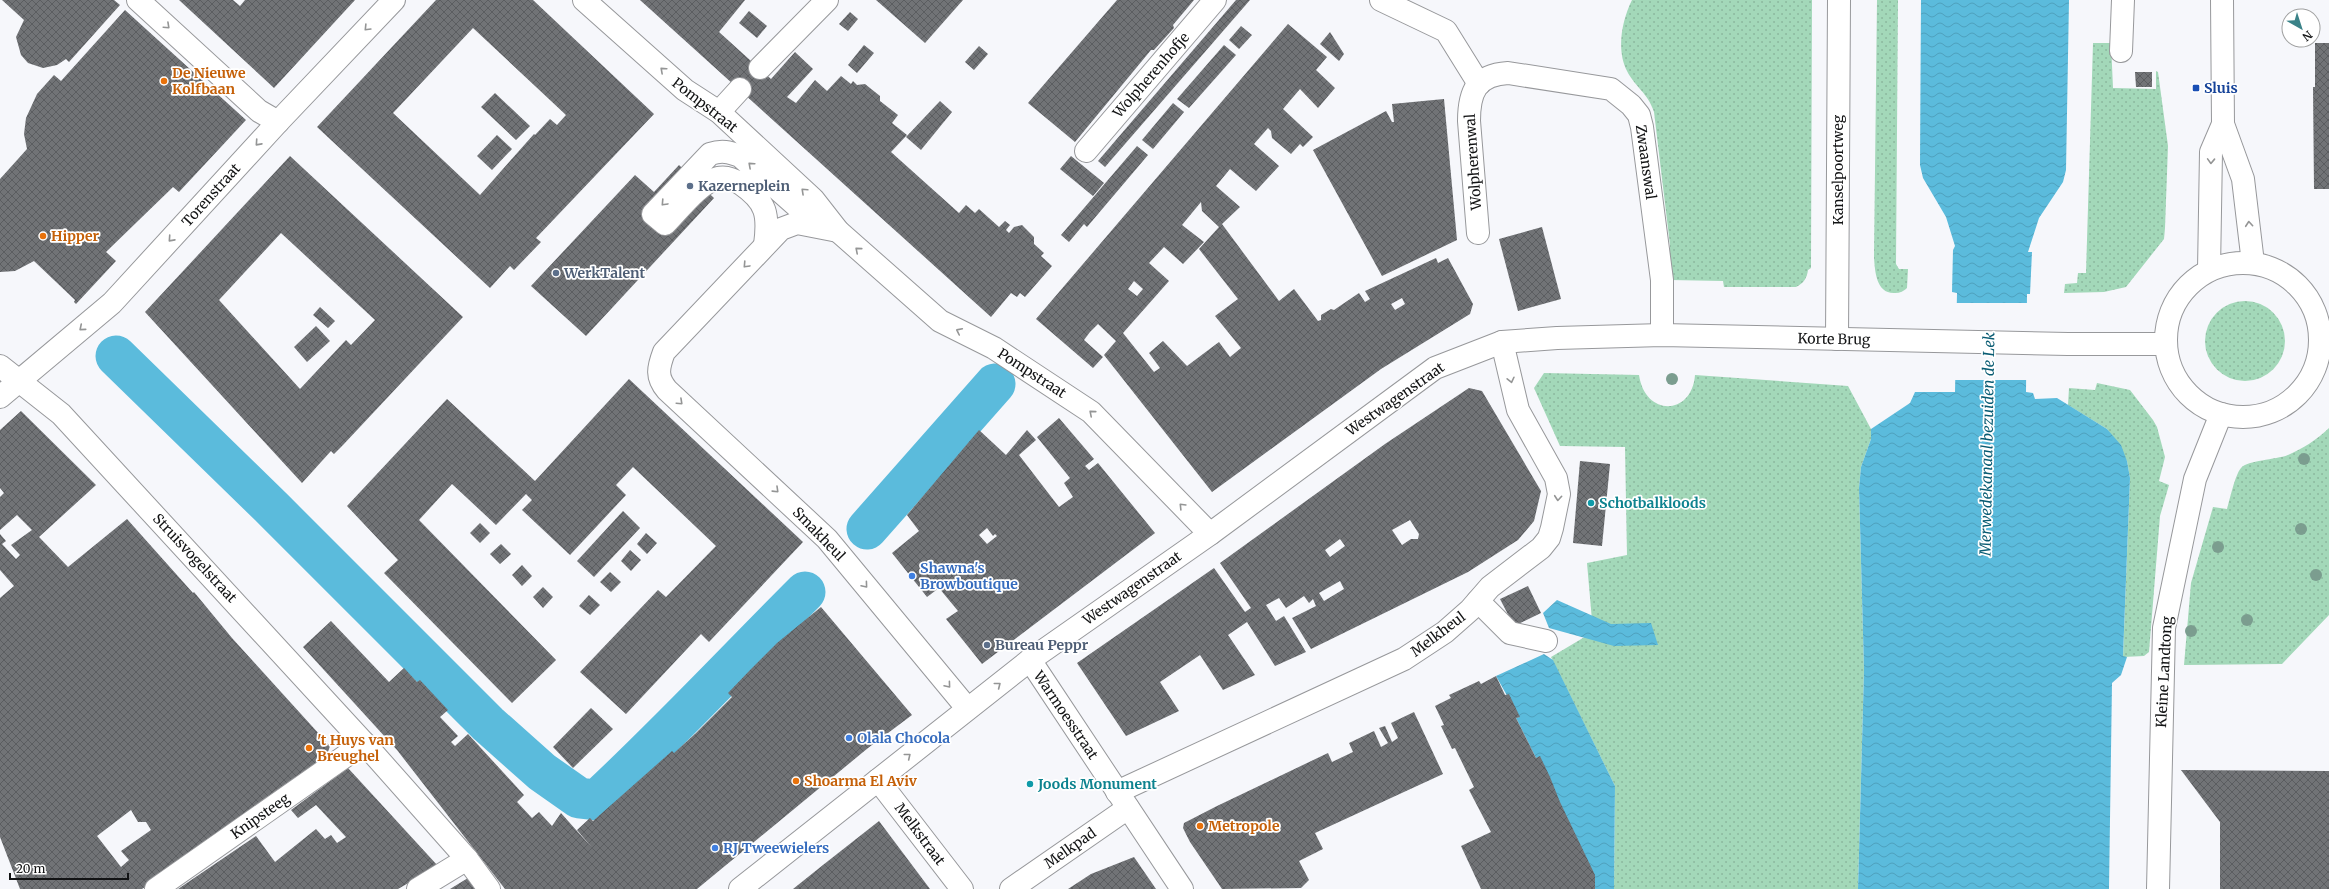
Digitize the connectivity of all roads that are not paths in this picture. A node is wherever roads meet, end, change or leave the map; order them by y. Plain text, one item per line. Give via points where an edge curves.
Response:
1 (138, 0) edge
2 (394, 0) edge
3 (584, 0) edge
4 (827, 0) edge
5 (1215, 0) edge
6 (1381, 0) edge
7 (1839, 0) edge
8 (2122, 0) edge
9 (2222, 0) edge
10 (2121, 50) dead end
11 (760, 68) dead end
12 (1479, 84) junction
13 (740, 89) dead end
14 (719, 112) junction
15 (278, 122) junction
16 (2223, 124) junction
17 (1086, 151) dead end
18 (838, 231) junction
19 (1478, 233) dead end
20 (765, 245) junction
21 (2253, 263) junction
22 (2209, 270) junction
23 (1662, 335) junction
24 (2325, 338) edge
25 (1837, 339) junction
26 (1502, 342) junction
27 (2166, 344) junction
28 (0, 366) edge
29 (19, 381) junction
30 (0, 397) edge
31 (2221, 414) junction
32 (1210, 534) junction
33 (1484, 594) junction
34 (1546, 642) dead end
35 (1030, 660) junction
36 (967, 708) junction
37 (364, 743) junction
38 (878, 780) junction
39 (1123, 800) junction
40 (467, 859) junction
41 (156, 889) edge
42 (418, 889) edge
43 (489, 889) edge
44 (740, 889) edge
45 (962, 889) edge
46 (1011, 889) edge
47 (1182, 889) edge
48 (2158, 889) edge

1 -> 15 street via 259,111
2 -> 15 street, Torenstraat
14 -> 3 street, Pompstraat via 685,90
4 - 11 street
5 - 17 street, Wolpherenhofje
6 - 12 street via 1446,31
7 - 25 street, Kanselpoortweg
8 - 10 street
9 - 16 street
12 - 19 street, Wolpherenwal via 1472,92 1469,102
12 - 23 street, Zwaanswal via 1493,75 1508,72 1611,89 1631,105 1639,116 1644,139 1662,280
13 - 14 street
18 -> 14 street, Pompstraat via 813,199
15 -> 29 street, Torenstraat via 112,303
21 -> 16 street via 2243,179
16 -> 22 street via 2211,152
18 - 20 street via 793,223 781,229
18 -> 20 street, Pompstraat via 800,209 740,156 719,151 710,154 653,214 665,224 703,186 719,178 729,178 751,191 765,209 768,222
32 -> 18 street, Pompstraat via 1091,412 994,348 940,321
20 -> 36 street, Smakheul via 664,352 658,372 661,383 827,539
21 - 22 street via 2231,264
21 - 24 street via 2276,270 2296,284 2308,298
22 - 27 street via 2191,283 2177,301 2168,322
23 - 25 street, Korte Brug
23 - 26 street, Korte Brug
24 - 31 street via 2313,373 2300,393 2290,402 2275,411 2257,416 2233,417
25 - 27 street, Korte Brug
26 - 32 street, Westwagenstraat via 1435,368
26 -> 33 street, Melkheul via 1518,410 1556,478 1559,494 1549,538 1520,566
27 - 31 street via 2170,367 2182,388 2200,404
28 - 29 street, Struisvogelstraat
29 - 30 street, Torenstraat
29 - 37 street, Struisvogelstraat via 61,414
31 - 48 street, Kleine Landtong via 2195,479 2164,628
32 - 35 street, Westwagenstraat
33 - 34 street via 1510,633
33 - 39 street, Melkheul via 1445,632 1404,659
36 -> 35 street, Westwagenstraat
35 - 39 street, Warmoesstraat
38 -> 36 street, Westwagenstraat
37 - 40 street, Struisvogelstraat
37 - 41 street, Knipsteeg
38 - 44 street, Westwagenstraat
38 - 45 street, Melkstraat
39 - 46 street, Melkpad
39 - 47 street, Warmoesstraat
40 - 42 street
40 - 43 street, Struisvogelstraat

